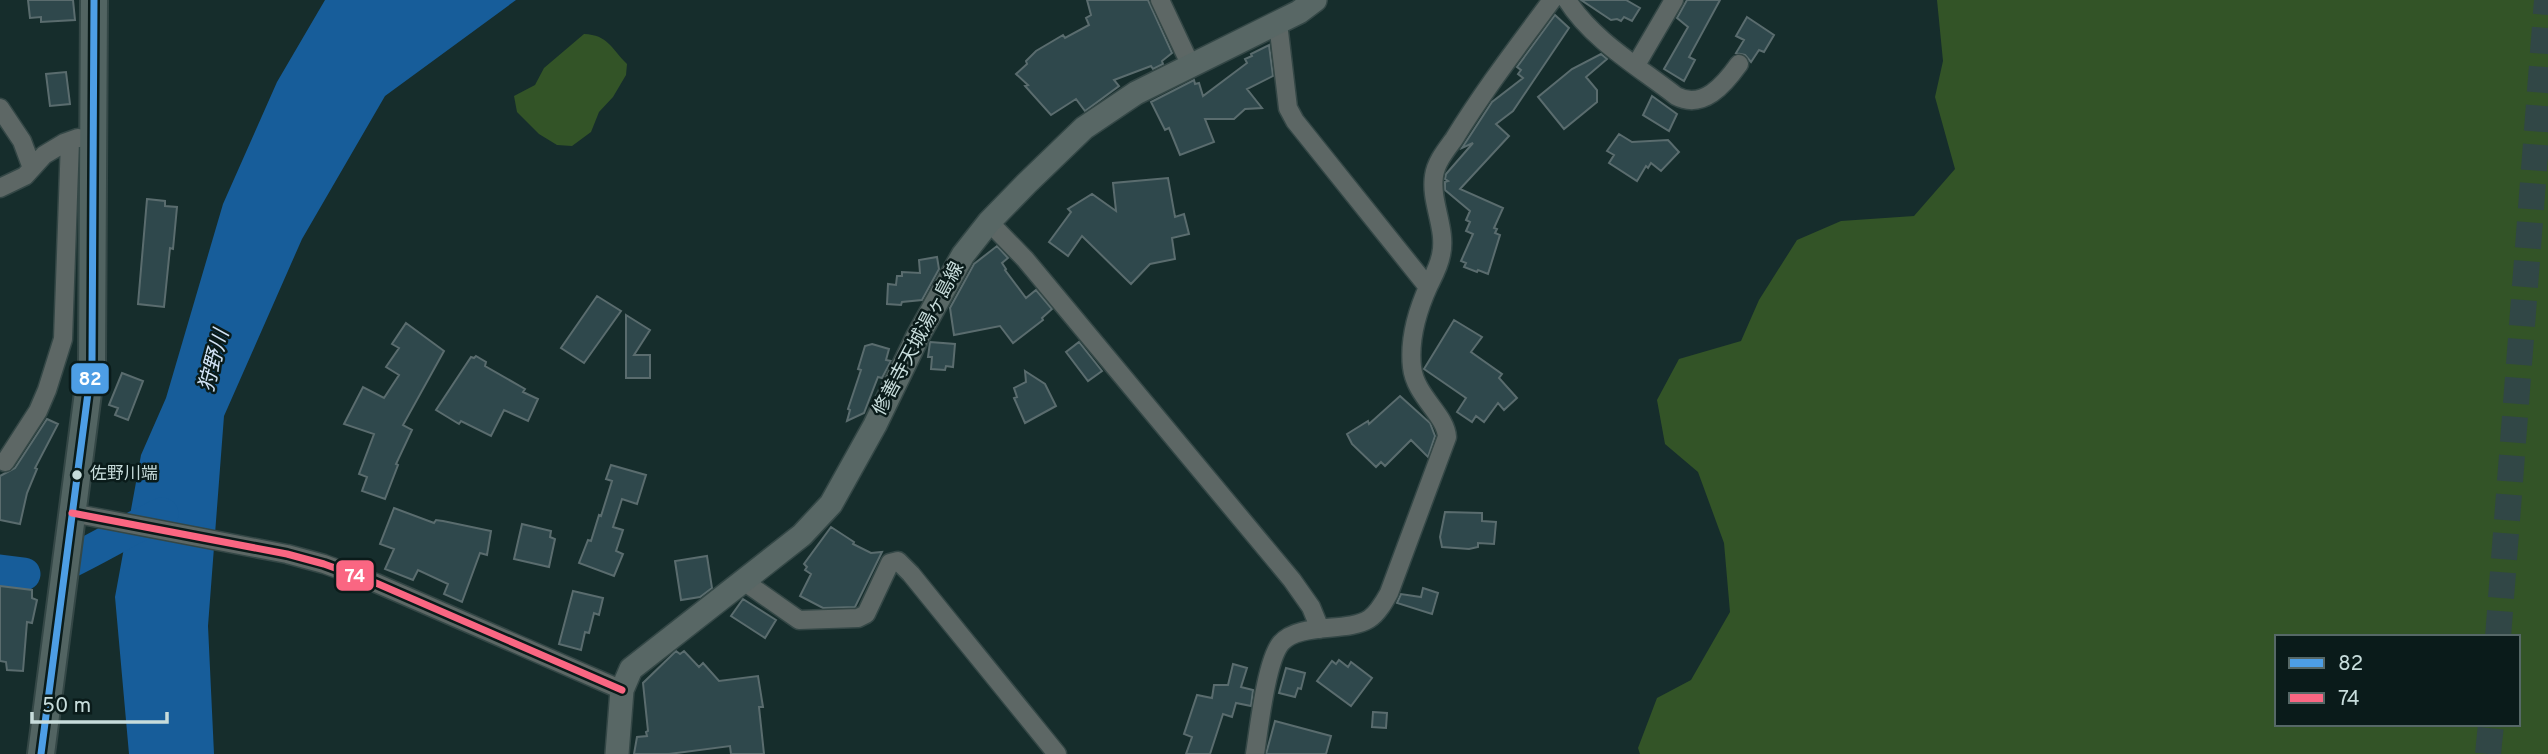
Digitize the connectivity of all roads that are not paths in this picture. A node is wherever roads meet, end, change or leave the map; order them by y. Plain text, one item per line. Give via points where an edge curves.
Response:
1 (94, 0) edge
2 (1160, 0) edge
3 (1315, 0) edge
4 (1552, 0) edge
5 (1567, 0) edge
6 (1674, 0) edge
7 (1278, 23) junction
8 (1739, 64) dead end
9 (1636, 65) junction
10 (1191, 66) junction
11 (0, 108) edge
12 (82, 137) junction
13 (32, 168) junction
14 (0, 188) edge
15 (989, 222) junction
16 (1428, 287) junction
17 (5, 461) dead end
18 (81, 514) junction
19 (742, 580) junction
20 (1320, 629) junction
21 (622, 690) junction
22 (41, 754) edge
23 (617, 754) edge
24 (1056, 754) edge
25 (1255, 754) edge

1 - 12 highway
2 - 10 street
3 - 7 main road, 修善寺天城湯ヶ島線
4 - 16 street via 1476,102 1436,167 1434,187 1443,245
5 - 9 street via 1581,21
6 - 9 street
7 - 10 main road, 修善寺天城湯ヶ島線
7 - 16 street via 1294,121
8 - 9 street via 1706,97 1686,101
10 - 15 main road, 修善寺天城湯ヶ島線 via 1136,93 1084,128
11 - 13 street via 22,141
12 - 13 street via 44,155
12 - 17 street via 62,339 38,411
12 - 18 highway via 92,362
13 - 14 street
15 - 19 main road, 修善寺天城湯ヶ島線 via 918,336 831,503 802,535
15 - 20 street via 1058,297 1292,580
16 - 20 street via 1415,329 1412,369 1421,394 1444,425 1445,445 1384,603 1367,620
18 - 21 street via 287,554 376,583
18 - 22 highway
19 - 21 main road, 修善寺天城湯ヶ島線 via 631,669
19 - 24 street via 799,620 858,618 866,614 890,563 898,561
20 - 25 street via 1288,637 1276,652
21 - 23 main road, 修善寺天城湯ヶ島線

